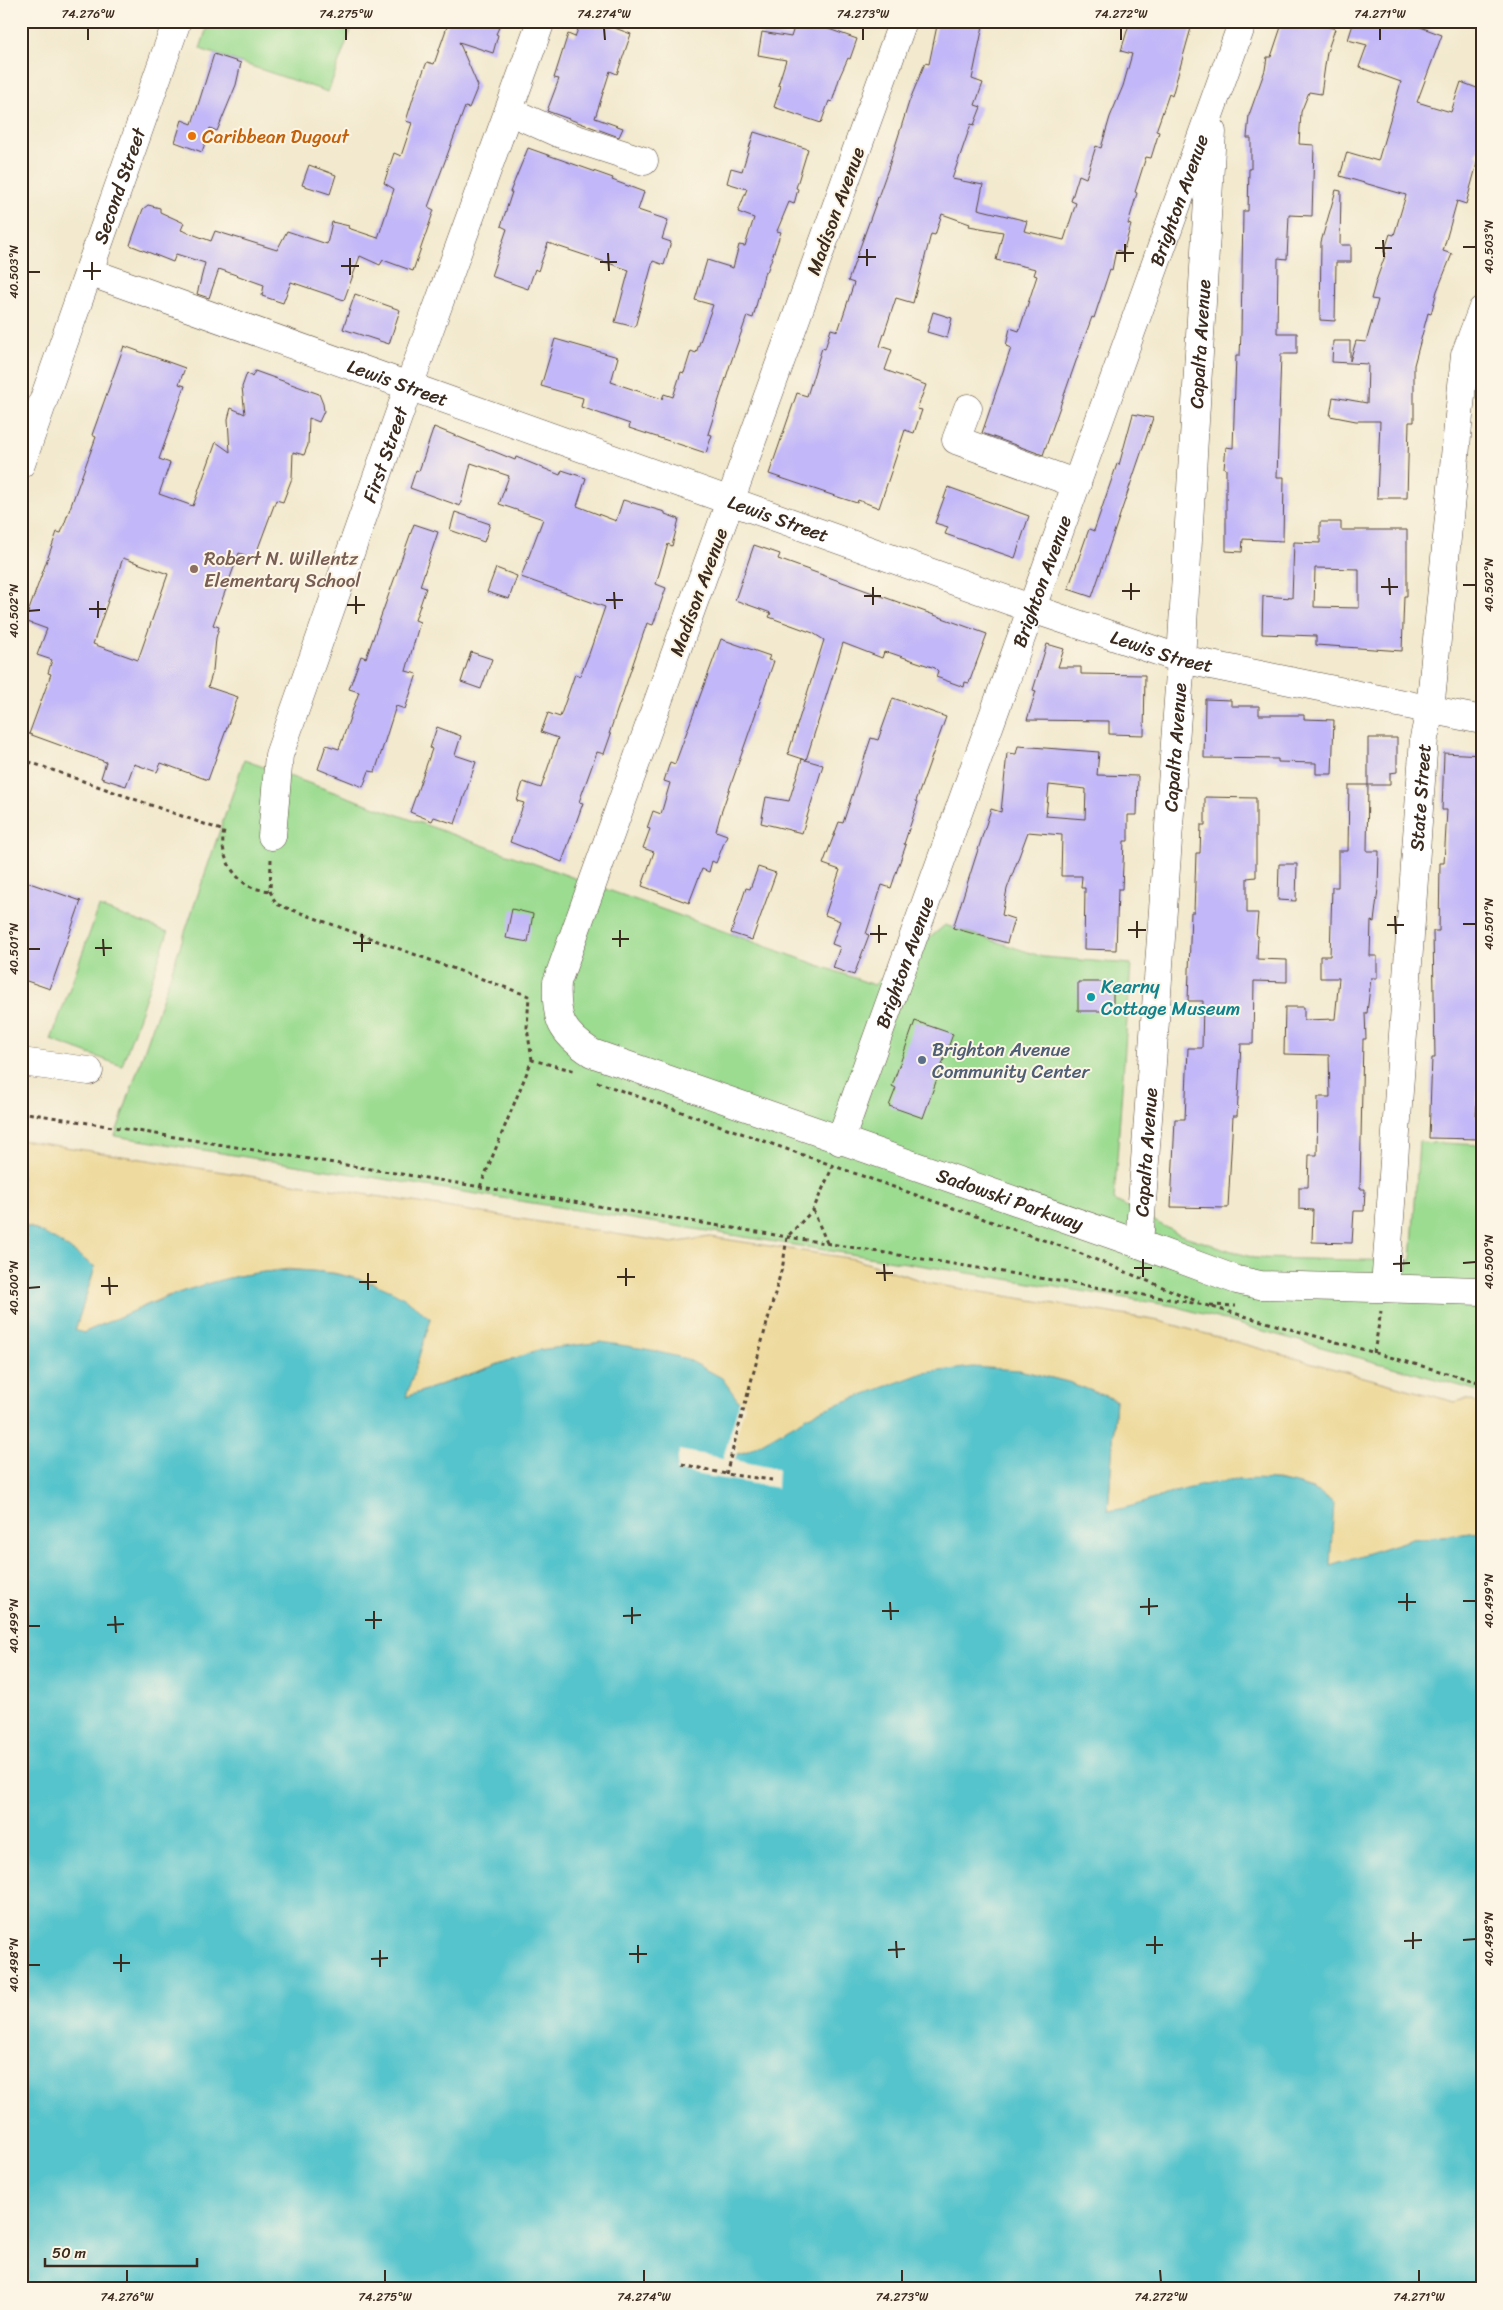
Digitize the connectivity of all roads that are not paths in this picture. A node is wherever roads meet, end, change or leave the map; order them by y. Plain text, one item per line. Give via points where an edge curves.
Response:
1 (177, 21) edge
2 (541, 21) edge
3 (1243, 21) edge
4 (897, 23) edge
5 (1214, 102) junction
6 (509, 110) junction
7 (644, 161) dead end
8 (89, 272) junction
9 (1482, 310) edge
10 (409, 386) junction
11 (968, 408) dead end
12 (21, 464) edge
13 (1077, 484) junction
14 (731, 501) junction
15 (1033, 609) junction
16 (1181, 660) junction
17 (1430, 710) junction
18 (1482, 720) edge
19 (272, 836) road end
20 (560, 1024) joint
21 (21, 1062) edge
22 (89, 1070) dead end
23 (836, 1154) junction
24 (1139, 1244) junction
25 (1482, 1291) edge
26 (1387, 1299) junction

1 - 8 street, Second Street
2 - 6 street, First Street
3 - 5 street, Brighton Avenue
4 - 14 street, Madison Avenue
5 - 13 street, Brighton Avenue
5 - 16 street, Capalta Avenue
6 - 7 street via 558,133
6 - 10 street, First Street
8 - 10 street, Lewis Street
8 - 12 street, Second Street
9 - 17 street, State Street via 1465,355
10 - 14 street, Lewis Street
10 - 19 street, First Street via 279,755
11 - 13 street via 956,440
13 - 15 street, Brighton Avenue
14 - 15 street, Lewis Street
14 - 20 street, Madison Avenue via 557,982
15 - 16 street, Lewis Street
15 - 23 street, Brighton Avenue
16 - 17 street, Lewis Street
16 - 24 street, Capalta Avenue
17 - 18 street, Lewis Street
17 - 26 street, State Street via 1424,738
20 - 23 street, Sadowski Parkway via 573,1041 592,1053
21 - 22 street
23 - 24 street, Sadowski Parkway
24 - 26 street, Sadowski Parkway via 1237,1280
25 - 26 street, Sadowski Parkway

